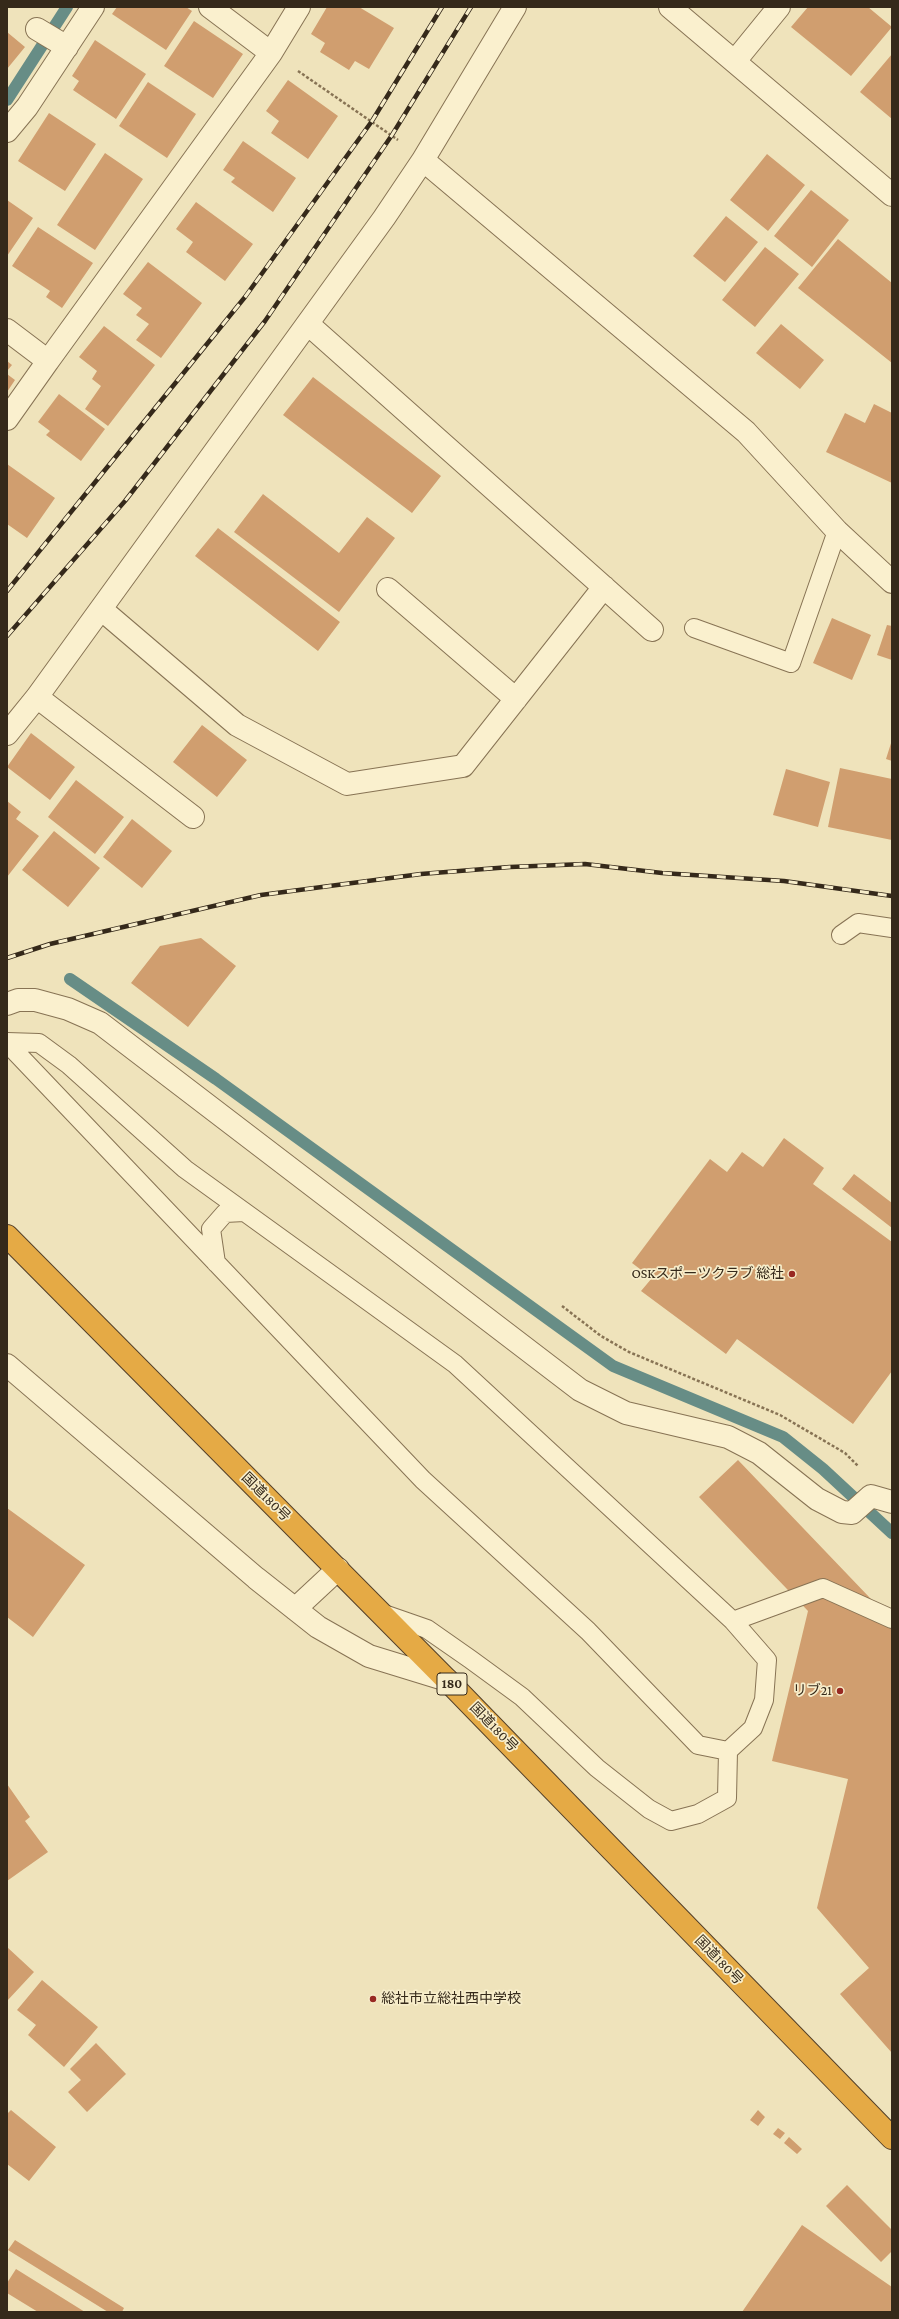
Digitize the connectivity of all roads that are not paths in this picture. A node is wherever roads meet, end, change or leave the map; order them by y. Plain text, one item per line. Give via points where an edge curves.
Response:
1 (93, 7) edge
2 (210, 7) edge
3 (299, 7) edge
4 (515, 7) edge
5 (670, 7) edge
6 (779, 7) edge
7 (37, 29) dead end
8 (67, 47) junction
9 (271, 53) junction
10 (735, 61) junction
11 (7, 131) edge
12 (423, 160) junction
13 (892, 194) edge
14 (308, 324) junction
15 (7, 330) edge
16 (48, 361) junction
17 (7, 419) edge
18 (837, 531) junction
19 (892, 582) edge
20 (604, 587) junction
21 (388, 589) dead end
22 (101, 609) junction
23 (694, 628) dead end
24 (652, 630) dead end
25 (37, 697) junction
26 (516, 698) junction
27 (7, 734) edge
28 (193, 817) dead end
29 (892, 928) edge
30 (841, 935) dead end
31 (7, 1004) edge
32 (7, 1042) edge
33 (244, 1212) junction
34 (7, 1236) edge
35 (216, 1263) junction
36 (7, 1365) edge
37 (882, 1498) edge
38 (338, 1569) junction
39 (295, 1609) junction
40 (380, 1613) junction
41 (892, 1619) edge
42 (734, 1621) junction
43 (447, 1680) junction
44 (728, 1751) junction
45 (892, 2138) edge

1 - 8 street
2 - 9 street
3 - 9 street
4 - 12 street
5 - 10 street
6 - 10 street
7 - 8 street
8 - 11 street via 27,107
9 - 16 street
10 - 13 street
12 - 14 street
12 - 18 street via 746,432
14 - 20 street
14 - 22 street
15 - 16 street
16 - 17 street
18 - 19 street
18 - 23 lane via 791,664
20 - 24 street
20 - 26 street
21 - 26 street
22 - 25 street
22 - 26 street via 237,725 347,784 463,766
25 - 27 street
25 - 28 street
29 - 30 lane via 858,923
31 - 37 street via 18,1000 35,1000 68,1009 100,1023 580,1390 626,1413 728,1437 760,1453 817,1499 842,1512 852,1513
32 - 33 lane via 39,1044 69,1065 185,1169
32 - 35 lane
33 - 35 lane via 225,1212 211,1228
33 - 42 lane via 455,1364
34 - 38 highway, 国道180号 / 180
35 - 44 lane via 423,1480 588,1632 698,1745
36 - 39 street
38 - 39 street
38 - 40 highway, 国道180号 / 180
39 - 43 street via 318,1627 370,1656
40 - 43 highway, 国道180号 / 180
40 - 44 lane via 427,1629 470,1659 522,1697 603,1772 649,1809 671,1821 698,1814 727,1798
41 - 42 lane via 823,1588
42 - 44 lane via 767,1660 764,1700 753,1728
43 - 45 highway, 国道180号 / 180

